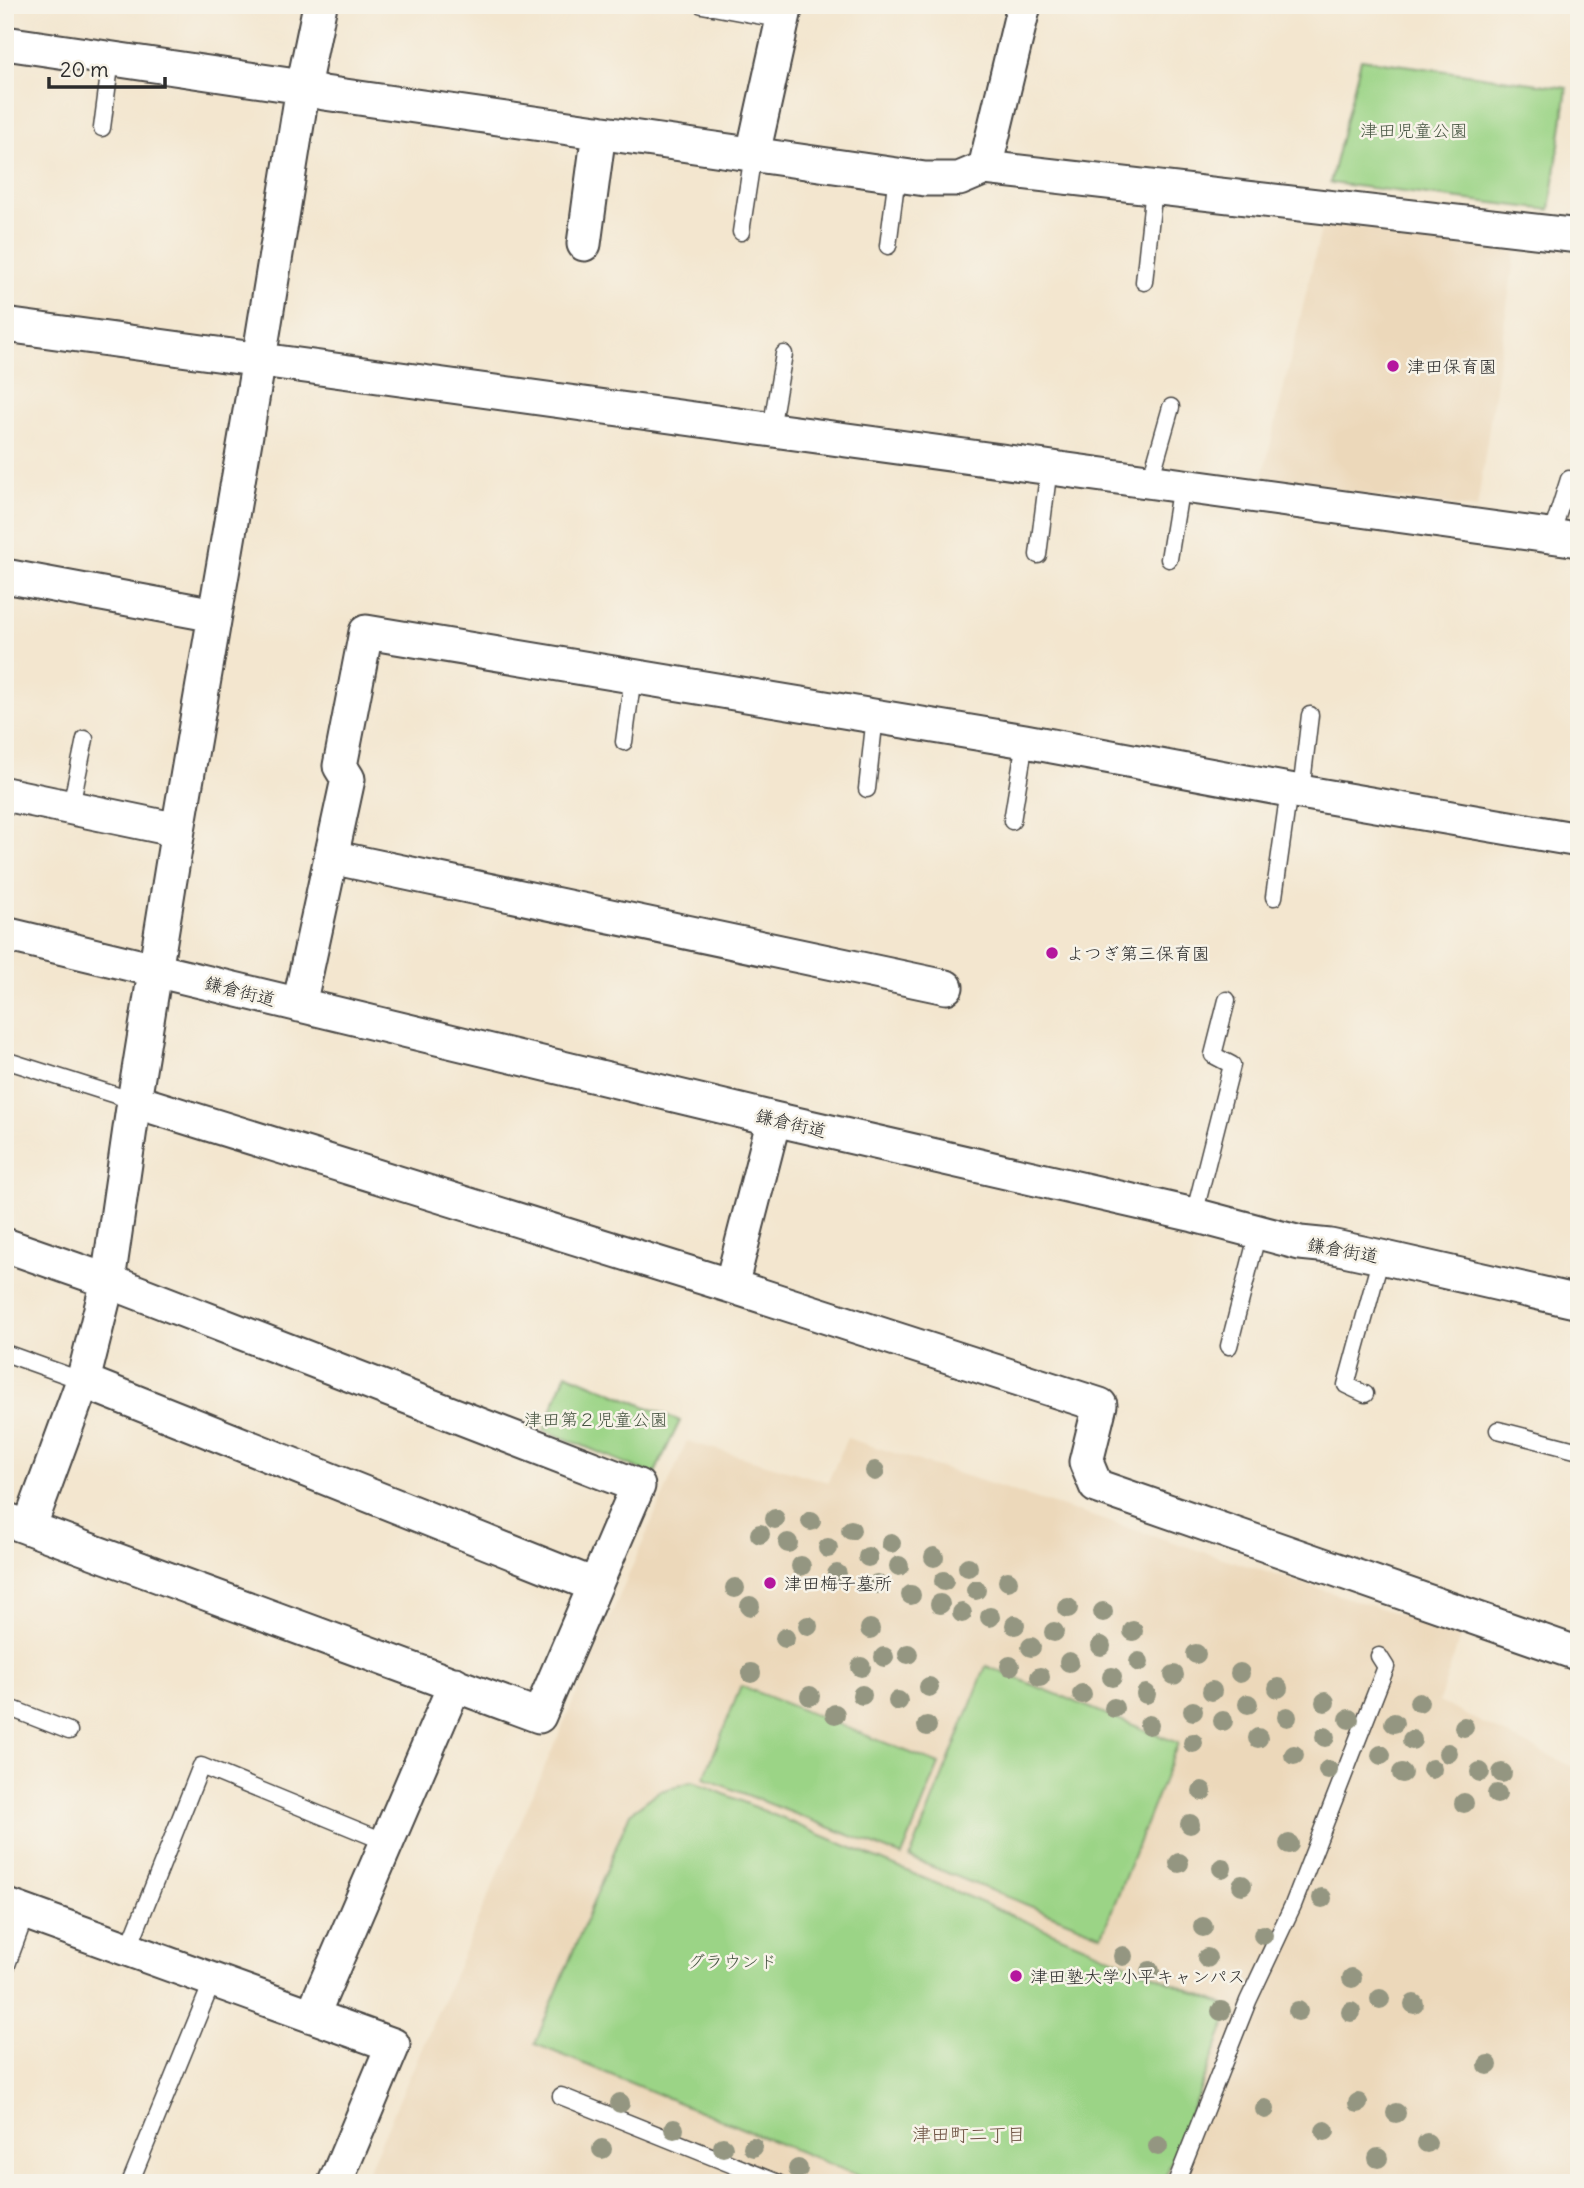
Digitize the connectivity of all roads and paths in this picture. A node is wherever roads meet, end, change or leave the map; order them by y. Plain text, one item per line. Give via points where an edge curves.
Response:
1 (320, 5) edge
2 (702, 5) edge
3 (1024, 5) edge
4 (784, 12) edge
5 (5, 43) edge
6 (111, 59) junction
7 (303, 87) junction
8 (102, 128) dead end
9 (599, 132) junction
10 (753, 153) junction
11 (985, 168) junction
12 (897, 175) junction
13 (1154, 188) junction
14 (741, 232) dead end
15 (1579, 236) edge
16 (583, 244) dead end
17 (888, 246) dead end
18 (1144, 282) dead end
19 (5, 325) edge
20 (784, 354) dead end
21 (259, 359) junction
22 (1171, 407) dead end
23 (771, 429) junction
24 (1049, 467) junction
25 (1569, 479) dead end
26 (1165, 483) junction
27 (1565, 538) edge
28 (1038, 555) dead end
29 (1169, 559) dead end
30 (5, 576) edge
31 (215, 615) junction
32 (633, 676) junction
33 (1310, 715) dead end
34 (875, 716) junction
35 (85, 738) dead end
36 (1025, 741) junction
37 (624, 742) dead end
38 (867, 789) dead end
39 (1295, 791) junction
40 (5, 794) edge
41 (71, 806) junction
42 (1012, 821) dead end
43 (178, 830) junction
44 (1579, 840) edge
45 (331, 857) junction
46 (1274, 897) dead end
47 (5, 934) edge
48 (155, 970) junction
49 (946, 987) dead end
50 (1227, 1000) dead end
51 (299, 1005) junction
52 (5, 1060) edge
53 (134, 1101) junction
54 (774, 1119) junction
55 (1194, 1216) junction
56 (1258, 1232) junction
57 (5, 1245) edge
58 (1381, 1257) junction
59 (108, 1281) junction
60 (731, 1286) junction
61 (1579, 1302) edge
62 (1229, 1346) dead end
63 (5, 1353) edge
64 (83, 1381) junction
65 (1365, 1394) dead end
66 (1497, 1430) dead end
67 (1579, 1451) edge
68 (17, 1523) edge
69 (594, 1585) junction
70 (1579, 1654) edge
71 (1379, 1656) dead end
72 (455, 1684) junction
73 (5, 1706) edge
74 (69, 1731) dead end
75 (386, 1842) junction
76 (16, 1909) edge
77 (128, 1950) junction
78 (5, 1970) edge
79 (213, 1980) junction
80 (312, 2016) junction
81 (561, 2096) dead end
82 (130, 2183) edge
83 (335, 2183) edge
84 (778, 2183) edge
85 (1176, 2183) edge

1 - 7 street
2 - 4 lane
3 - 11 street
4 - 10 street
5 - 6 street
6 - 7 street
6 - 8 lane
7 - 9 street
7 - 21 street
9 - 10 street
9 - 16 street
10 - 12 street
10 - 14 lane
11 - 12 street via 959,179
11 - 13 street
12 - 17 lane
13 - 15 street
13 - 18 lane
19 - 21 street
20 - 23 lane
21 - 23 street
21 - 31 street
22 - 26 lane
23 - 24 street
24 - 26 street
24 - 28 lane
25 - 27 lane
26 - 27 street
26 - 29 lane
30 - 31 street
31 - 43 street
32 - 34 street
32 - 37 lane
32 - 45 street via 366,632 340,766 348,779
33 - 39 lane
34 - 36 street
34 - 38 lane
35 - 41 lane
36 - 39 street
36 - 42 lane
39 - 44 street
39 - 46 lane
40 - 41 street
41 - 43 street
43 - 48 street
45 - 49 street
45 - 51 street
47 - 48 street, 鎌倉街道
48 - 51 street, 鎌倉街道
48 - 53 street
50 - 55 lane via 1213,1055 1232,1065
51 - 54 street, 鎌倉街道
52 - 53 lane
53 - 59 street
53 - 60 street
54 - 55 street, 鎌倉街道
54 - 60 street
55 - 56 street, 鎌倉街道
56 - 58 street, 鎌倉街道
56 - 62 lane
57 - 59 street
58 - 61 street, 鎌倉街道
58 - 65 lane via 1346,1385
59 - 64 street
59 - 69 street via 638,1486
60 - 70 street via 1100,1405 1086,1462 1096,1486
63 - 64 lane
64 - 68 street
64 - 69 street
66 - 67 lane
68 - 72 street
69 - 72 street via 539,1716
71 - 85 lane via 1386,1667 1363,1727
72 - 75 street
73 - 74 lane
75 - 77 lane via 201,1766
75 - 80 street
76 - 77 street
76 - 78 lane
77 - 79 street
79 - 80 street
79 - 82 lane
80 - 83 street via 393,2046
81 - 84 lane

